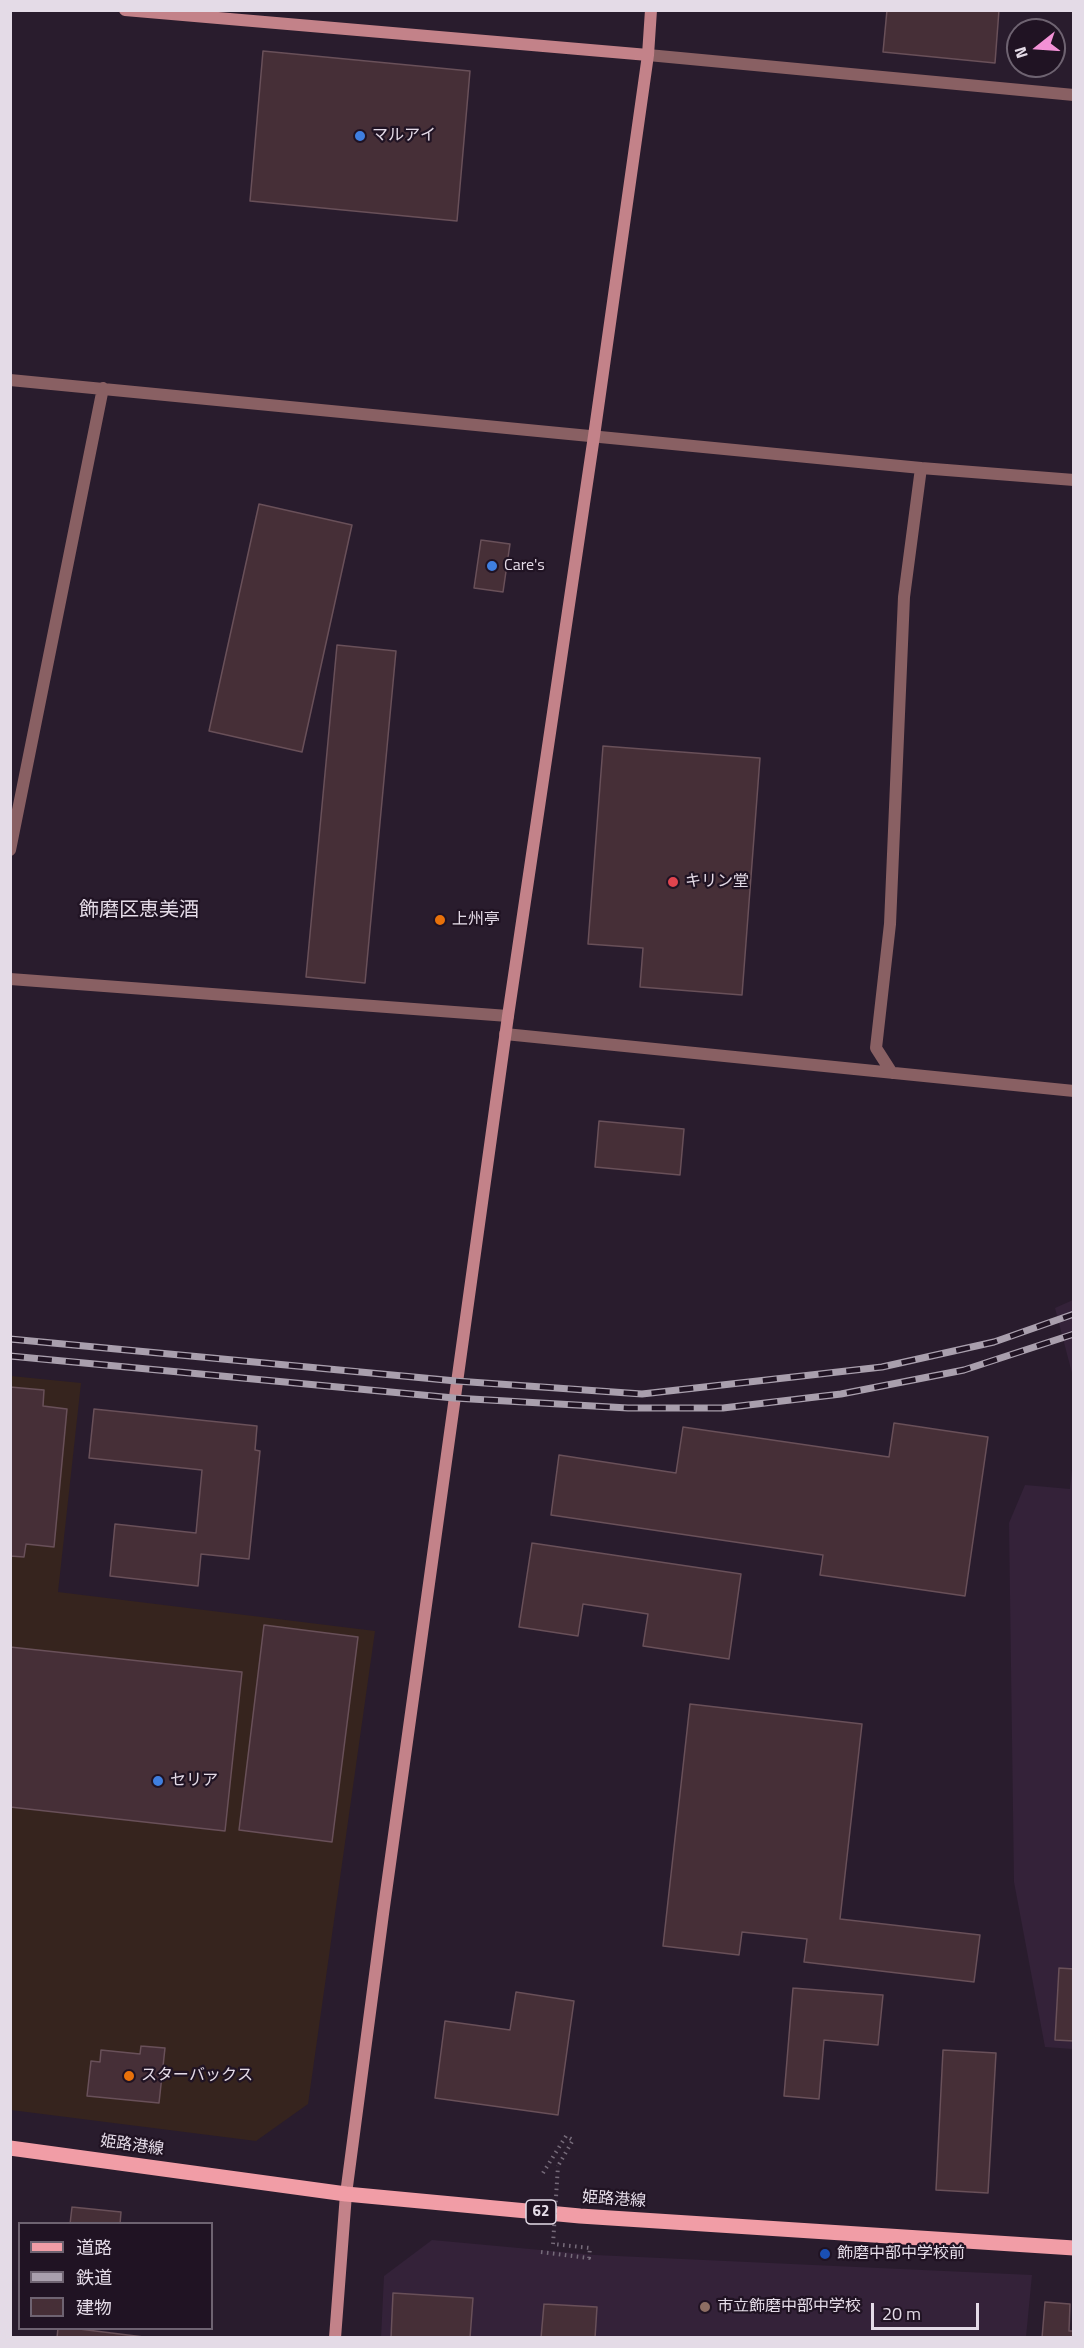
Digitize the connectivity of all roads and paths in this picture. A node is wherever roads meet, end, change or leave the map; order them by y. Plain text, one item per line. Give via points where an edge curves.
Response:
1 (125, 10) edge
2 (651, 10) edge
3 (648, 55) junction
4 (1074, 95) edge
5 (10, 380) edge
6 (103, 388) junction
7 (594, 436) junction
8 (921, 468) junction
9 (1074, 480) edge
10 (10, 850) edge
11 (10, 979) edge
12 (508, 1016) junction
13 (506, 1034) junction
14 (892, 1073) junction
15 (1074, 1091) edge
16 (10, 2148) edge
17 (543, 2173) dead end
18 (346, 2194) junction
19 (1074, 2248) edge
20 (541, 2252) dead end
21 (335, 2337) edge

1 - 3 street
2 - 3 street
3 - 4 street
3 - 7 street
5 - 6 street
6 - 7 street
6 - 10 street
7 - 8 street
7 - 12 street
8 - 9 street
8 - 14 street via 904,597 890,924 876,1048
11 - 12 street
12 - 13 street
13 - 14 street
13 - 18 street
14 - 15 street
16 - 18 main road, 姫路港線 / 62
17 - 20 path, bridge via 566,2136 573,2140 558,2166 553,2244 590,2248 589,2258
18 - 19 main road, 姫路港線 / 62 via 579,2216
18 - 21 street

